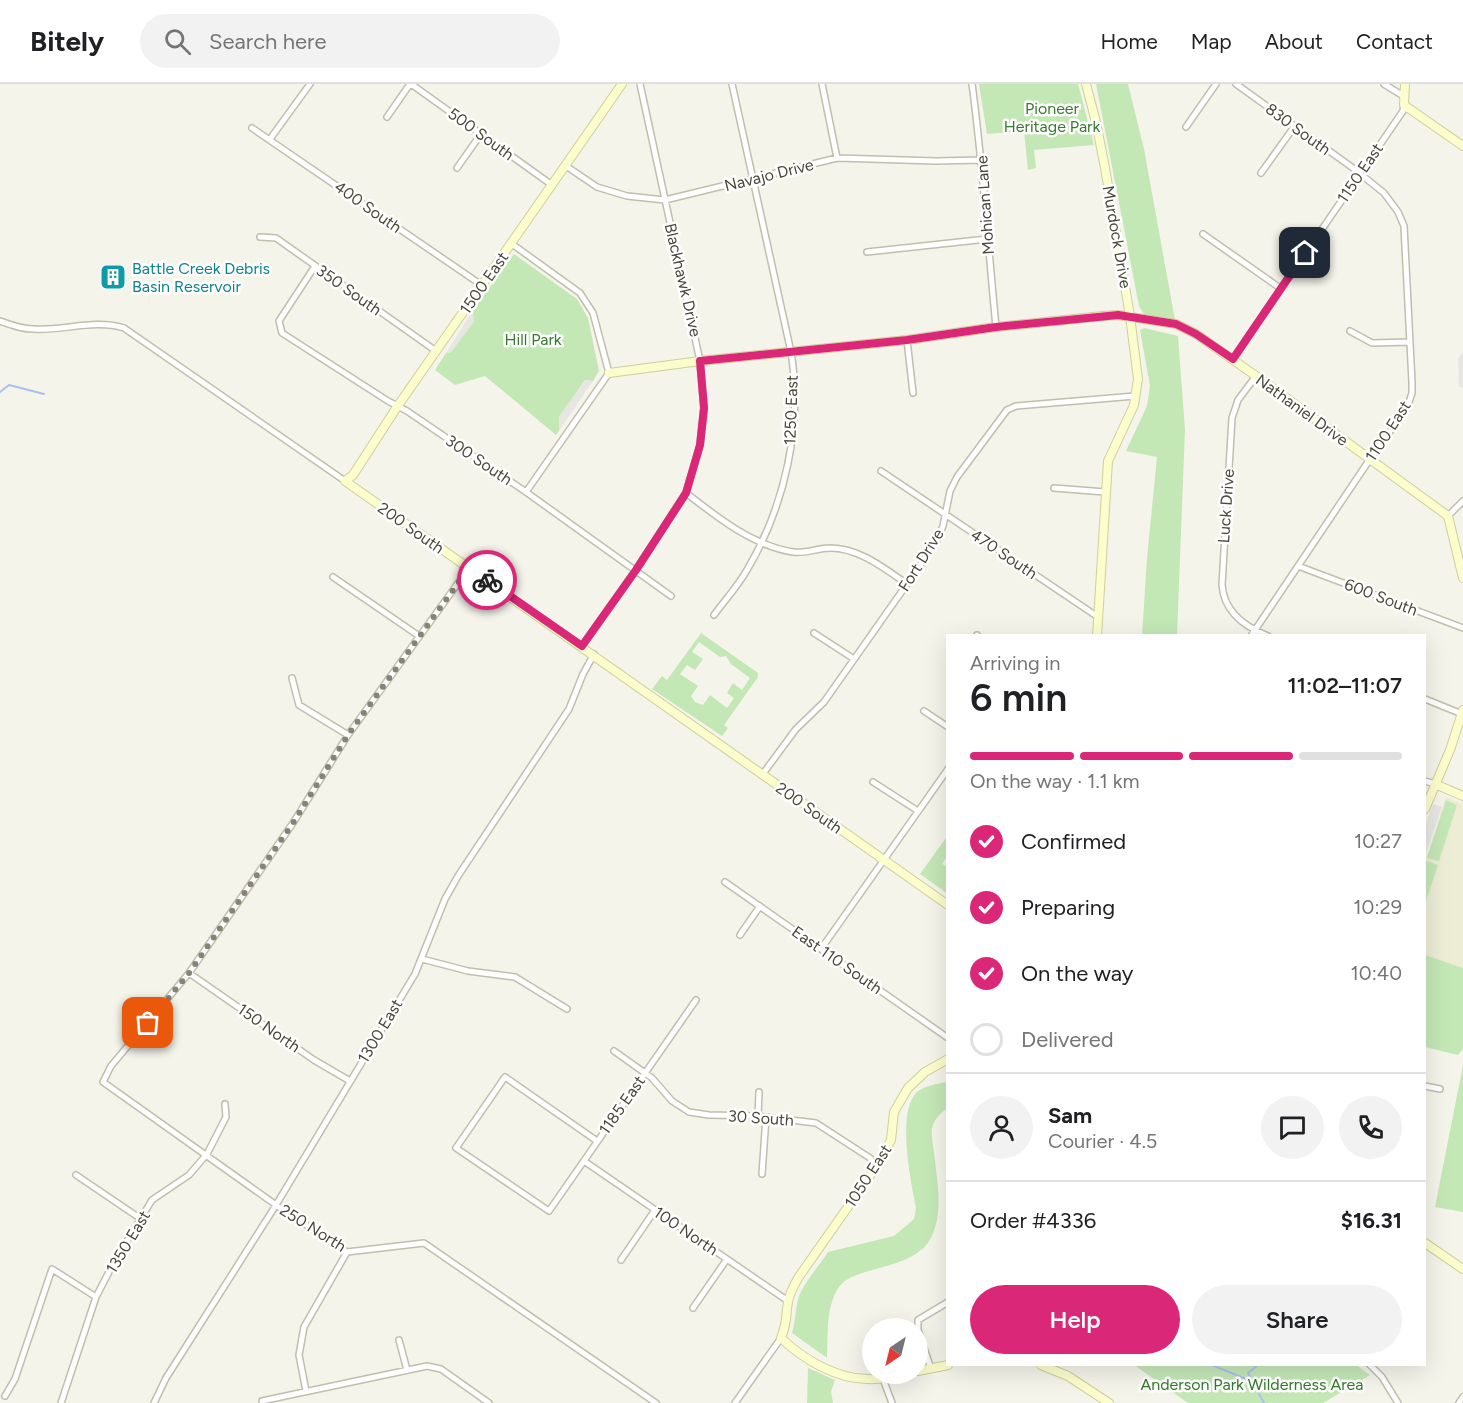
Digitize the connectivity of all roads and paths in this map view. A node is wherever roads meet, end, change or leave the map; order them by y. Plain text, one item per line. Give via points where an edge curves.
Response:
1 (310, 84) edge
2 (411, 84) edge
3 (622, 84) edge
4 (640, 84) edge
5 (732, 84) edge
6 (822, 84) edge
7 (972, 84) edge
8 (1086, 84) edge
9 (1216, 84) edge
10 (1236, 84) edge
11 (1384, 84) edge
12 (1405, 84) edge
13 (1404, 101) junction
14 (387, 117) dead end
15 (1186, 127) dead end
16 (1294, 127) junction
17 (252, 128) dead end
18 (481, 134) junction
19 (270, 139) junction
20 (1463, 146) edge
21 (837, 158) junction
22 (982, 160) junction
23 (566, 166) junction
24 (457, 168) dead end
25 (1261, 172) dead end
26 (1359, 174) junction
27 (753, 178) junction
28 (552, 185) junction
29 (665, 200) junction
30 (1203, 234) dead end
31 (260, 237) dead end
32 (987, 239) junction
33 (512, 243) junction
34 (867, 252) dead end
35 (315, 266) junction
36 (483, 286) junction
37 (1280, 288) junction
38 (1131, 316) junction
39 (0, 321) edge
40 (996, 327) junction
41 (1350, 331) dead end
42 (907, 340) junction
43 (1409, 342) junction
44 (436, 351) junction
45 (791, 352) junction
46 (1233, 359) junction
47 (700, 361) junction
48 (609, 373) junction
49 (1256, 376) junction
50 (913, 393) dead end
51 (1136, 396) junction
52 (397, 407) junction
53 (1370, 459) junction
54 (881, 471) dead end
55 (345, 482) junction
56 (1054, 488) dead end
57 (526, 492) junction
58 (1105, 492) junction
59 (686, 493) junction
60 (1463, 501) edge
61 (945, 515) junction
62 (1448, 516) junction
63 (762, 542) junction
64 (1298, 566) junction
65 (469, 568) junction
66 (636, 570) junction
67 (333, 577) dead end
68 (1463, 578) edge
69 (908, 584) junction
70 (671, 596) dead end
71 (714, 615) dead end
72 (1098, 617) junction
73 (1463, 628) edge
74 (814, 633) dead end
75 (1097, 634) edge
76 (1253, 634) edge
77 (419, 636) junction
78 (582, 646) junction
79 (594, 654) junction
80 (854, 659) junction
81 (292, 678) dead end
82 (1426, 699) edge
83 (924, 711) dead end
84 (1462, 712) edge
85 (946, 726) edge
86 (348, 735) junction
87 (946, 772) edge
88 (762, 775) junction
89 (1426, 781) edge
90 (873, 782) dead end
91 (1435, 784) junction
92 (1463, 796) edge
93 (1426, 806) edge
94 (918, 811) junction
95 (884, 860) junction
96 (725, 882) dead end
97 (946, 904) edge
98 (760, 906) junction
99 (740, 935) dead end
100 (821, 949) junction
101 (422, 959) junction
102 (189, 973) junction
103 (696, 1000) dead end
104 (567, 1009) dead end
105 (946, 1037) edge
106 (614, 1051) dead end
107 (946, 1060) edge
108 (645, 1073) junction
109 (350, 1081) junction
110 (1426, 1086) edge
111 (1440, 1089) dead end
112 (759, 1092) dead end
113 (225, 1104) dead end
114 (758, 1116) junction
115 (766, 1117) junction
116 (597, 1141) junction
117 (207, 1154) junction
118 (584, 1161) junction
119 (876, 1167) junction
120 (762, 1174) dead end
121 (76, 1175) dead end
122 (276, 1204) junction
123 (655, 1210) junction
124 (141, 1219) junction
125 (1426, 1244) edge
126 (347, 1252) junction
127 (727, 1259) junction
128 (621, 1260) dead end
129 (1463, 1269) edge
130 (96, 1297) junction
131 (788, 1301) junction
132 (946, 1303) edge
133 (693, 1308) dead end
134 (921, 1318) edge
135 (781, 1338) junction
136 (399, 1340) dead end
137 (928, 1360) edge
138 (946, 1365) edge
139 (1046, 1366) edge
140 (1371, 1366) edge
141 (928, 1369) edge
142 (931, 1369) junction
143 (407, 1370) junction
144 (862, 1379) edge
145 (885, 1384) edge
146 (306, 1391) junction
147 (4, 1396) dead end
148 (1463, 1397) edge
149 (262, 1401) dead end
150 (61, 1403) edge
151 (154, 1403) edge
152 (489, 1403) edge
153 (656, 1403) edge
154 (735, 1403) edge
155 (892, 1403) edge
156 (1109, 1403) edge
157 (1398, 1403) edge
158 (1459, 1403) edge

1 - 19 street
2 - 14 street
2 - 18 street, 500 South
3 - 23 street, 1500 East
4 - 29 street, Blackhawk Drive
5 - 27 street, 1250 East
6 - 21 street
7 - 22 street, Mohican Lane
8 - 38 street, Murdock Drive
9 - 15 street
10 - 16 street, 830 South
11 - 13 street
12 - 13 street
13 - 20 street
13 - 26 street, 1150 East via 1402,111
16 - 25 street
16 - 26 street, 830 South
17 - 19 street, 400 South
18 - 24 street
18 - 28 street, 500 South
19 - 36 street, 400 South
21 - 22 street, Navajo Drive
21 - 27 street, Navajo Drive
22 - 32 street, Mohican Lane
23 - 28 street, 1500 East
23 - 29 street, Navajo Drive via 597,187 627,196
26 - 37 street, 1150 East
26 - 43 street, 1100 East via 1392,202 1404,226
27 - 29 street, Navajo Drive
27 - 45 street, 1250 East
28 - 33 street, 1500 East
29 - 47 street, Blackhawk Drive
30 - 37 street
31 - 35 street, 350 South via 276,238
32 - 34 street
32 - 40 street, Mohican Lane
33 - 36 street, 1500 East
33 - 48 street via 580,293 593,313
35 - 44 street, 350 South
35 - 52 street, 300 South via 279,321 282,333
36 - 44 street, 1500 East
37 - 46 street, 1150 East
38 - 40 street, Nathaniel Drive
38 - 46 street, Nathaniel Drive via 1176,324
38 - 51 street, Murdock Drive via 1137,362
39 - 55 street, 200 South via 35,329 103,324 124,328
40 - 42 street, Nathaniel Drive
41 - 43 street via 1372,343
42 - 45 street, Nathaniel Drive
42 - 50 street
43 - 53 street, 1100 East via 1410,401
44 - 52 street, 1500 East
45 - 47 street, Nathaniel Drive
45 - 63 street, 1250 East via 795,381 791,444 781,492
46 - 49 street, Nathaniel Drive
47 - 48 street, Nathaniel Drive
47 - 59 street, Blackhawk Drive via 704,408 700,445
48 - 57 street
49 - 53 street, Nathaniel Drive
49 - 76 street, Luck Drive via 1238,400 1232,418 1222,585 1228,607
51 - 58 street, Murdock Drive via 1108,461
51 - 61 street, Fort Drive via 1016,406 1007,410 957,477
52 - 55 street, 1500 East
52 - 57 street, 300 South
53 - 62 street, Nathaniel Drive
53 - 64 street, 1100 East
54 - 61 street, 470 South
55 - 65 street, 200 South
56 - 58 street
57 - 66 street, 300 South
58 - 72 street, Murdock Drive
59 - 63 street via 720,519
59 - 66 street, Blackhawk Drive
60 - 62 street
61 - 69 street, Fort Drive via 936,542
61 - 72 street, 470 South
62 - 68 street
63 - 69 street via 795,553 829,548 852,550
63 - 71 street, 1250 East via 746,572
64 - 73 street, 600 South
64 - 76 street, 1100 East
65 - 77 street
65 - 78 street, 200 South
66 - 70 street, 300 South
66 - 78 street
67 - 77 street
69 - 80 street, Fort Drive
72 - 75 street, Murdock Drive
74 - 80 street
77 - 86 street
78 - 79 street, 200 South
79 - 88 street, 200 South
79 - 101 street, 1300 East via 569,709 445,899
80 - 88 street, Fort Drive via 824,702 796,729
81 - 86 street via 299,705
82 - 84 street
83 - 85 street
84 - 91 street
86 - 102 street via 293,823
87 - 94 street
88 - 95 street, 200 South
89 - 91 street
90 - 94 street
91 - 92 street
91 - 93 street
94 - 95 street
95 - 97 street, 200 South
95 - 100 street
96 - 98 street, East 110 South
98 - 99 street
98 - 100 street, East 110 South
100 - 105 street, East 110 South
101 - 104 street via 468,971 515,977
101 - 109 street, 1300 East
102 - 109 street, 150 North
102 - 117 street, 250 North via 111,1066 103,1082
103 - 108 street, 1185 East
106 - 108 street, 30 South
107 - 119 street, 1050 East via 908,1088 894,1112 891,1140
108 - 114 street, 30 South via 672,1101 689,1112
108 - 116 street, 1185 East
109 - 122 street, 1300 East
110 - 111 street
112 - 114 street
113 - 117 street, 1350 East via 226,1117
114 - 115 street, 30 South
115 - 119 street, 30 South via 816,1123 870,1158
115 - 120 street
116 - 118 street, 1185 East
116 - 118 street, 1185 East via 505,1077 456,1148 549,1211
117 - 122 street, 250 North
117 - 124 street, 1350 East via 189,1175 152,1200
118 - 123 street, 100 North
119 - 131 street, 1050 East via 798,1278
121 - 124 street
122 - 126 street, 250 North
122 - 151 street, 1300 East
123 - 127 street, 100 North
123 - 128 street
124 - 130 street, 1350 East
125 - 129 street
126 - 146 street via 304,1327 299,1355
126 - 153 street, 250 North via 424,1243
127 - 131 street, 100 North
127 - 133 street
130 - 147 street via 52,1269 15,1379
130 - 150 street, 1350 East
131 - 135 street, 1050 East via 788,1322
132 - 134 street
135 - 144 street via 814,1363
135 - 154 street
136 - 143 street
137 - 142 street
138 - 142 street
139 - 156 street
140 - 157 street
141 - 142 street
143 - 146 street
143 - 152 street via 427,1366 441,1370
145 - 155 street
146 - 149 street
148 - 158 street

